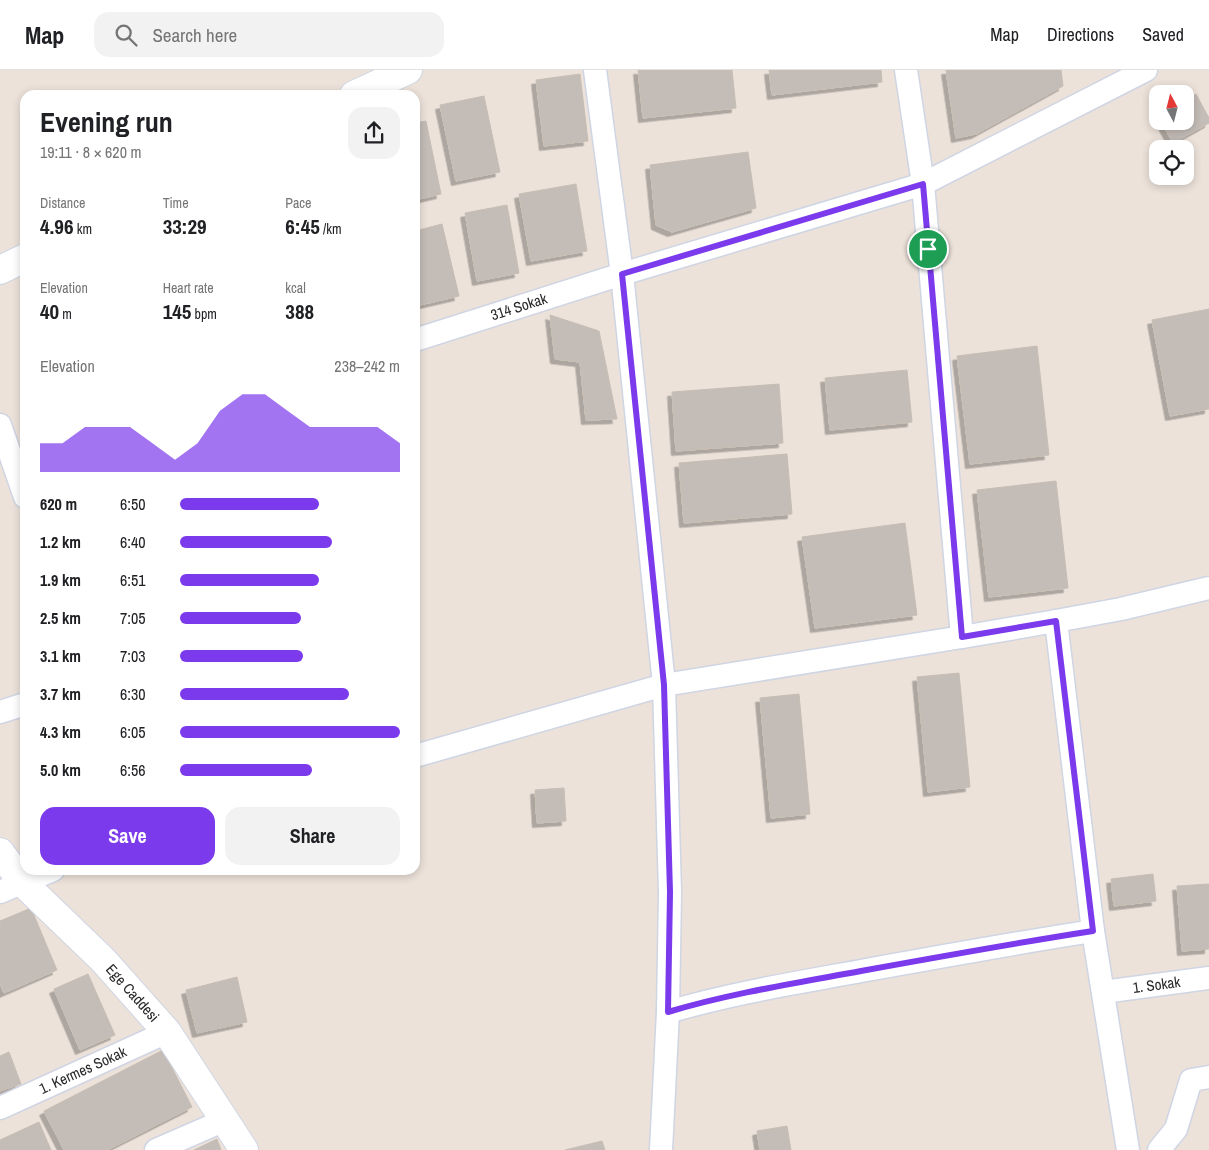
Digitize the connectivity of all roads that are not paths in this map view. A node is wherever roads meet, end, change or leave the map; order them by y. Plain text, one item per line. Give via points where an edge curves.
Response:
1 (408, 70) edge
2 (595, 70) edge
3 (906, 70) edge
4 (1146, 70) edge
5 (365, 90) edge
6 (923, 184) junction
7 (20, 260) edge
8 (0, 270) edge
9 (622, 274) junction
10 (420, 338) edge
11 (0, 425) edge
12 (13, 469) edge
13 (20, 485) edge
14 (1209, 588) edge
15 (1056, 621) junction
16 (962, 637) junction
17 (664, 685) junction
18 (20, 706) edge
19 (0, 712) edge
20 (420, 755) edge
21 (0, 852) edge
22 (41, 875) edge
23 (11, 887) edge
24 (1093, 931) junction
25 (1209, 978) edge
26 (1103, 992) junction
27 (668, 1012) junction
28 (167, 1032) junction
29 (1209, 1077) edge
30 (0, 1108) edge
31 (225, 1120) junction
32 (156, 1150) edge
33 (244, 1150) edge
34 (661, 1150) edge
35 (1128, 1150) edge
36 (1159, 1150) edge

1 - 5 street
2 - 9 street
3 - 6 street
4 - 6 street, 314 Sokak
6 - 9 street, 314 Sokak
6 - 16 street
7 - 8 street
9 - 10 street, 314 Sokak
9 - 17 street
11 - 12 street
12 - 13 street
14 - 15 street
15 - 16 street
15 - 24 street
16 - 17 street
17 - 20 street
17 - 27 street via 670,892
18 - 19 street
21 - 23 street, Ege Caddesi
22 - 23 street
23 - 28 street, Ege Caddesi via 104,960
24 - 26 street
24 - 27 street via 772,986
25 - 26 street, 1. Sokak
26 - 35 street
27 - 34 street
28 - 30 street, 1. Kermes Sokak
28 - 31 street, Ege Caddesi
29 - 36 street via 1191,1080 1176,1129
31 - 32 street
31 - 33 street, Ege Caddesi

